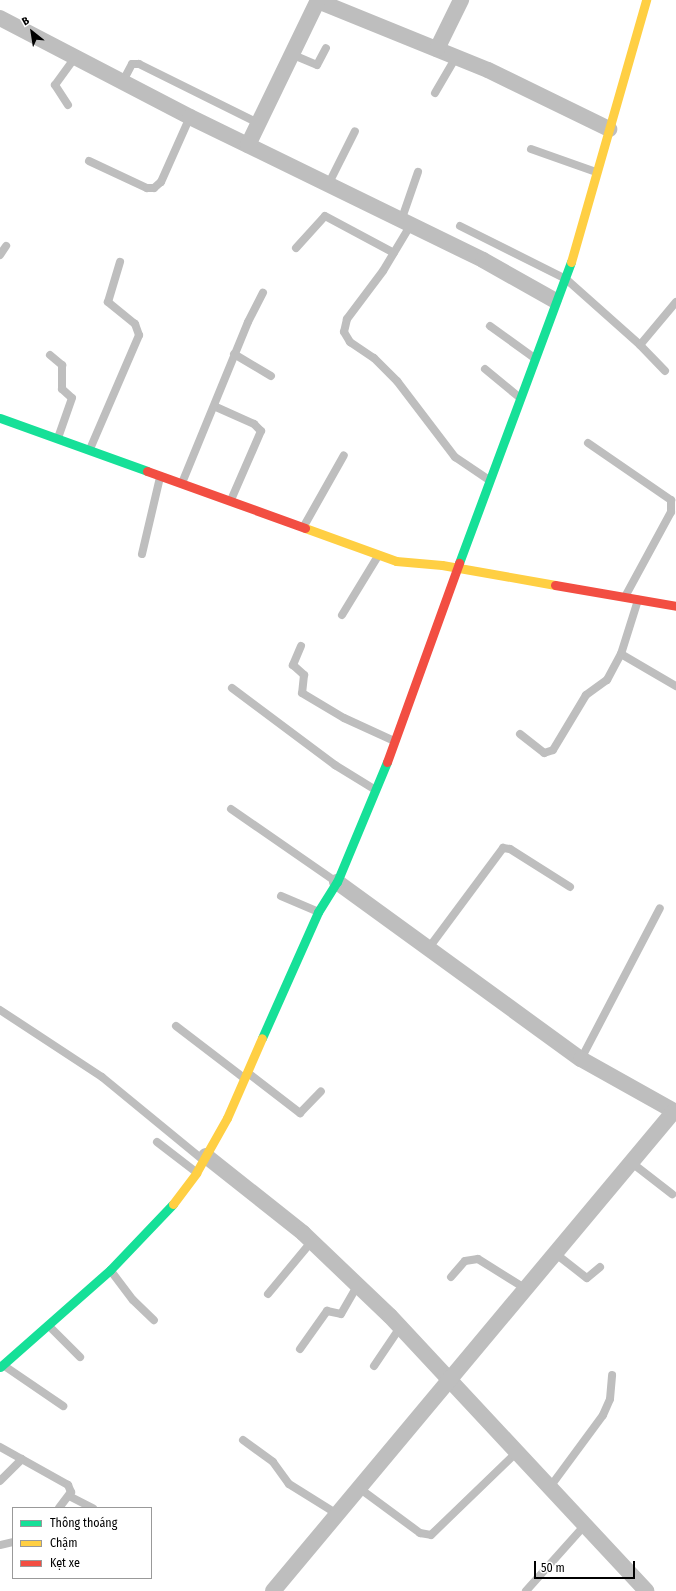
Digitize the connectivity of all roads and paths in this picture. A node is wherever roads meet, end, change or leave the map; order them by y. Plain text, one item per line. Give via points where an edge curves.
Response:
1 (318, 0) edge
2 (461, 0) edge
3 (646, 0) edge
4 (0, 18) edge
5 (326, 48) dead end
6 (437, 49) junction
7 (291, 54) junction
8 (75, 57) junction
9 (456, 57) junction
10 (126, 75) junction
11 (435, 93) dead end
12 (68, 105) dead end
13 (190, 117) junction
14 (609, 129) junction
15 (354, 131) dead end
16 (253, 134) junction
17 (531, 149) dead end
18 (88, 161) dead end
19 (418, 172) dead end
20 (597, 172) junction
21 (329, 181) junction
22 (405, 217) junction
23 (460, 226) dead end
24 (6, 246) dead end
25 (296, 248) dead end
26 (394, 253) junction
27 (0, 255) edge
28 (120, 262) dead end
29 (565, 282) junction
30 (263, 294) dead end
31 (556, 297) junction
32 (676, 302) edge
33 (490, 326) dead end
34 (640, 345) junction
35 (234, 354) junction
36 (50, 356) dead end
37 (533, 358) junction
38 (485, 369) dead end
39 (664, 371) dead end
40 (271, 376) dead end
41 (519, 397) junction
42 (216, 407) junction
43 (0, 418) edge
44 (58, 439) junction
45 (588, 444) dead end
46 (90, 450) junction
47 (344, 455) dead end
48 (160, 476) junction
49 (491, 480) junction
50 (182, 484) junction
51 (231, 501) junction
52 (303, 527) junction
53 (142, 554) dead end
54 (379, 555) junction
55 (459, 569) junction
56 (626, 595) junction
57 (639, 598) junction
58 (676, 606) edge
59 (342, 615) dead end
60 (301, 646) dead end
61 (621, 654) junction
62 (676, 686) edge
63 (232, 688) dead end
64 (520, 734) dead end
65 (395, 742) junction
66 (375, 789) junction
67 (230, 809) dead end
68 (337, 882) junction
69 (570, 887) dead end
70 (281, 896) dead end
71 (660, 908) dead end
72 (318, 912) junction
73 (428, 949) junction
74 (0, 1010) edge
75 (176, 1026) dead end
76 (580, 1059) junction
77 (246, 1076) junction
78 (321, 1091) dead end
79 (675, 1111) edge
80 (157, 1142) dead end
81 (205, 1158) junction
82 (632, 1163) junction
83 (196, 1173) junction
84 (672, 1194) dead end
85 (312, 1241) junction
86 (556, 1254) junction
87 (600, 1267) dead end
88 (110, 1270) junction
89 (452, 1276) dead end
90 (358, 1285) junction
91 (526, 1289) junction
92 (268, 1294) dead end
93 (154, 1320) dead end
94 (48, 1325) junction
95 (401, 1326) junction
96 (300, 1349) dead end
97 (80, 1357) dead end
98 (1, 1365) edge
99 (374, 1366) dead end
100 (612, 1375) dead end
101 (449, 1379) junction
102 (63, 1406) dead end
103 (243, 1440) dead end
104 (0, 1447) edge
105 (516, 1452) junction
106 (22, 1459) junction
107 (0, 1481) edge
108 (550, 1487) junction
109 (359, 1488) junction
110 (69, 1496) junction
111 (60, 1507) edge
112 (91, 1507) edge
113 (337, 1514) junction
114 (585, 1525) junction
115 (12, 1542) edge
116 (0, 1545) edge
117 (273, 1591) edge
118 (526, 1591) edge
119 (646, 1591) edge

1 - 6 street
1 - 7 street
2 - 6 street
3 - 14 street
4 - 8 street
5 - 7 lane via 317,65
6 - 9 street
7 - 16 street
8 - 10 street
8 - 12 lane via 55,85
9 - 11 lane
9 - 14 street
10 - 13 street
10 - 16 lane via 138,64
13 - 16 street
13 - 18 lane via 161,182 154,188 147,188
14 - 20 street
15 - 21 lane
16 - 21 street
17 - 20 lane
19 - 22 lane
20 - 29 street
21 - 22 street
22 - 26 lane
22 - 31 street
23 - 29 lane
24 - 27 lane
25 - 26 lane via 325,216
26 - 49 lane via 347,319 346,338 374,358 397,381 455,457
28 - 46 lane via 108,302 135,324 140,335
29 - 31 street
29 - 34 lane
30 - 35 lane
31 - 37 street
32 - 34 lane
33 - 37 lane
34 - 39 lane
35 - 40 lane
35 - 42 lane
36 - 44 lane via 62,365 62,389 72,398
37 - 41 street
38 - 41 lane
41 - 49 street
42 - 50 lane
42 - 51 lane via 254,424 261,431
43 - 44 street
44 - 46 street
45 - 56 lane via 671,500 671,512
46 - 48 street
47 - 52 lane
48 - 50 street
48 - 53 lane
49 - 55 street
50 - 51 street
51 - 52 street
52 - 54 street
54 - 55 street via 422,566
54 - 59 lane
55 - 56 street
55 - 65 street
56 - 57 street
57 - 58 street
57 - 61 lane
60 - 65 lane via 293,665 304,675 302,693 344,718
61 - 62 lane
61 - 64 lane via 604,684 586,695 550,753 544,753
63 - 66 lane via 340,768
65 - 66 street
66 - 68 street
67 - 68 lane
68 - 72 street
68 - 73 street
69 - 73 lane via 510,849 502,848
70 - 72 lane
71 - 76 lane
72 - 77 street
73 - 76 street
74 - 81 lane via 102,1077
75 - 77 lane
76 - 79 street
77 - 78 lane via 300,1113
77 - 81 street
79 - 82 street
80 - 83 lane
81 - 83 street
81 - 85 street
82 - 84 lane
82 - 86 street
83 - 88 street via 162,1219
85 - 90 street
85 - 92 lane
86 - 87 lane via 587,1278
86 - 91 street
88 - 93 lane via 133,1300
88 - 94 street
89 - 91 lane via 465,1261 478,1259
90 - 95 street
90 - 96 lane via 341,1314 327,1311
91 - 101 street
94 - 97 lane
94 - 98 street
95 - 99 lane
95 - 101 street
98 - 102 lane
100 - 108 lane via 610,1399 603,1415
101 - 105 street
101 - 109 street
103 - 113 lane via 273,1462 288,1484
104 - 106 lane
105 - 108 street
105 - 109 lane via 431,1534 420,1533
106 - 107 lane
106 - 110 lane via 68,1485
108 - 114 street
109 - 113 street
110 - 111 lane
110 - 112 lane
113 - 117 street
114 - 118 lane
114 - 119 street
115 - 116 lane

